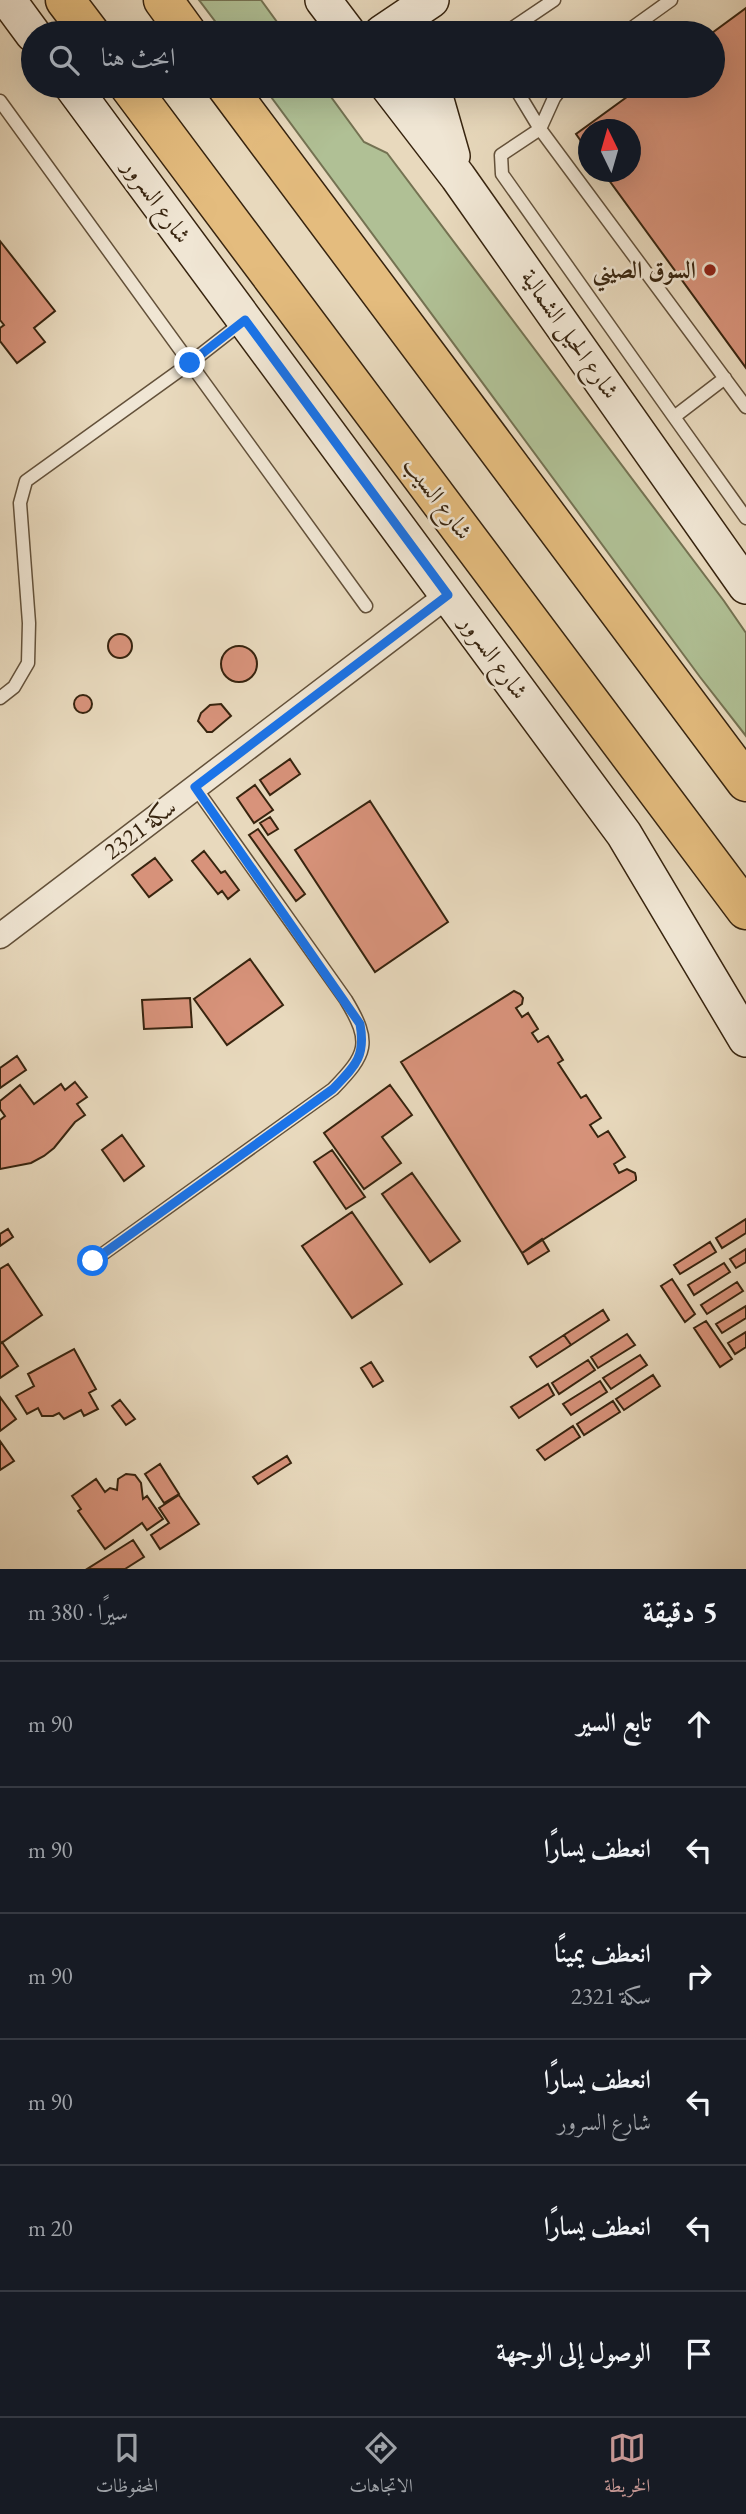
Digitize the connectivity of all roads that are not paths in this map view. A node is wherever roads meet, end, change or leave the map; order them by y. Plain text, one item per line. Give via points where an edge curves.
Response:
1 (8, 0) edge
2 (65, 0) edge
3 (163, 0) edge
4 (323, 0) edge
5 (431, 0) edge
6 (448, 0) edge
7 (554, 0) edge
8 (671, 0) edge
9 (23, 21) edge
10 (81, 21) edge
11 (178, 21) edge
12 (339, 21) edge
13 (400, 21) edge
14 (435, 21) edge
15 (523, 21) edge
16 (642, 21) edge
17 (81, 98) edge
18 (139, 98) edge
19 (235, 98) edge
20 (397, 98) edge
21 (435, 98) edge
22 (521, 98) edge
23 (554, 98) edge
24 (0, 101) edge
25 (540, 129) junction
26 (458, 177) junction
27 (245, 320) junction
28 (190, 363) junction
29 (725, 379) junction
30 (746, 407) edge
31 (674, 417) junction
32 (746, 518) edge
33 (746, 586) edge
34 (448, 595) junction
35 (366, 606) dead end
36 (0, 698) edge
37 (746, 782) edge
38 (195, 787) junction
39 (746, 910) edge
40 (0, 936) edge
41 (746, 1039) edge
42 (93, 1261) dead end

1 - 9 street
2 - 10 highway
3 - 11 highway
4 - 12 street
5 - 13 street
6 - 14 street
7 - 15 lane
8 - 16 lane
17 - 27 street, شارع السرور
18 - 39 highway, شارع السيب
19 - 37 highway
20 - 26 street, شارع الحيل الشمالية
21 - 26 street
22 - 25 lane
23 - 25 lane
24 - 28 lane
25 - 29 lane
25 - 31 lane via 501,155 502,174
26 - 33 street, شارع الحيل الشمالية
27 - 28 lane
27 - 34 street, شارع السرور
28 - 35 lane
28 - 36 lane via 26,481 20,503 28,663 14,687
29 - 30 lane
29 - 31 lane
31 - 32 lane
34 - 38 street, سكة 2321
34 - 41 street, شارع السرور via 624,834
38 - 40 street, سكة 2321
38 - 42 lane via 346,1000 360,1024 364,1045 355,1066 333,1089

